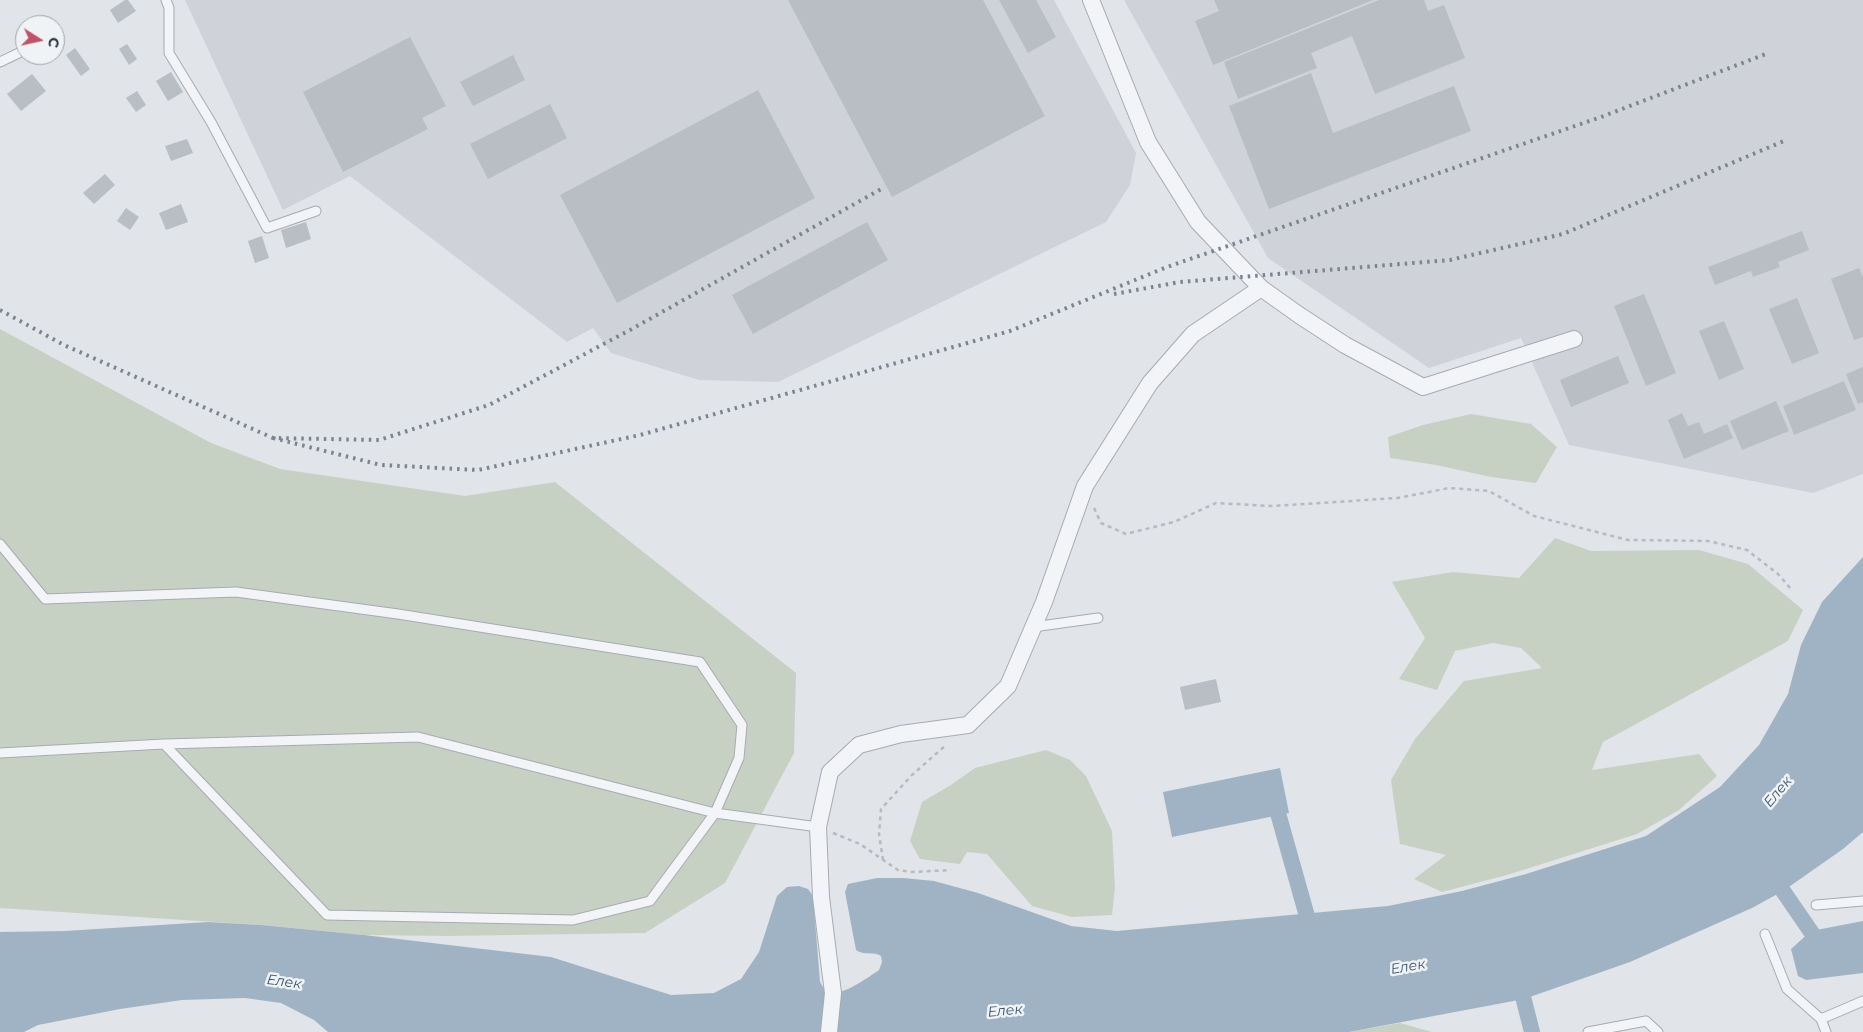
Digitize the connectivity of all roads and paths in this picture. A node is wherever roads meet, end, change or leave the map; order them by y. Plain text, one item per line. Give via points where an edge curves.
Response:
1 (166, 0) edge
2 (1091, 0) edge
3 (15, 55) edge
4 (0, 62) edge
5 (316, 211) dead end
6 (1261, 288) junction
7 (1574, 340) dead end
8 (1085, 486) junction
9 (0, 544) edge
10 (1792, 590) dead end
11 (1098, 618) dead end
12 (1033, 627) junction
13 (164, 744) junction
14 (947, 744) dead end
15 (0, 753) edge
16 (715, 812) junction
17 (818, 827) junction
18 (883, 860) junction
19 (951, 870) dead end
20 (1863, 901) edge
21 (1816, 906) dead end
22 (1764, 934) dead end
23 (1863, 1001) edge
24 (1821, 1019) junction
25 (829, 1032) edge
26 (1588, 1032) edge
27 (1658, 1032) edge
28 (1826, 1032) edge

1 - 5 lane via 170,8 169,53 211,122 267,228
2 - 6 street via 1148,142 1198,222
3 - 4 lane
6 - 7 street via 1345,345 1423,387
6 - 8 street via 1192,334 1150,383
8 - 10 path via 1101,523 1126,534 1174,522 1216,503 1271,506 1398,498 1449,488 1489,491 1534,516 1628,540 1708,541 1747,550 1778,574
8 - 12 street
9 - 16 lane via 45,599 236,592 700,662 742,724 739,758
11 - 12 lane
12 - 17 street via 1008,686 968,725 901,734 859,745 830,772
13 - 15 lane
13 - 16 lane via 418,737
13 - 16 lane via 327,915 572,920 650,901
14 - 18 path via 881,809 879,834
16 - 17 lane
17 - 18 path via 860,844
17 - 25 street via 820,896 832,993
18 - 19 path via 898,870
20 - 21 lane
22 - 24 lane via 1787,989
23 - 24 lane
24 - 28 lane
26 - 27 lane via 1646,1021

